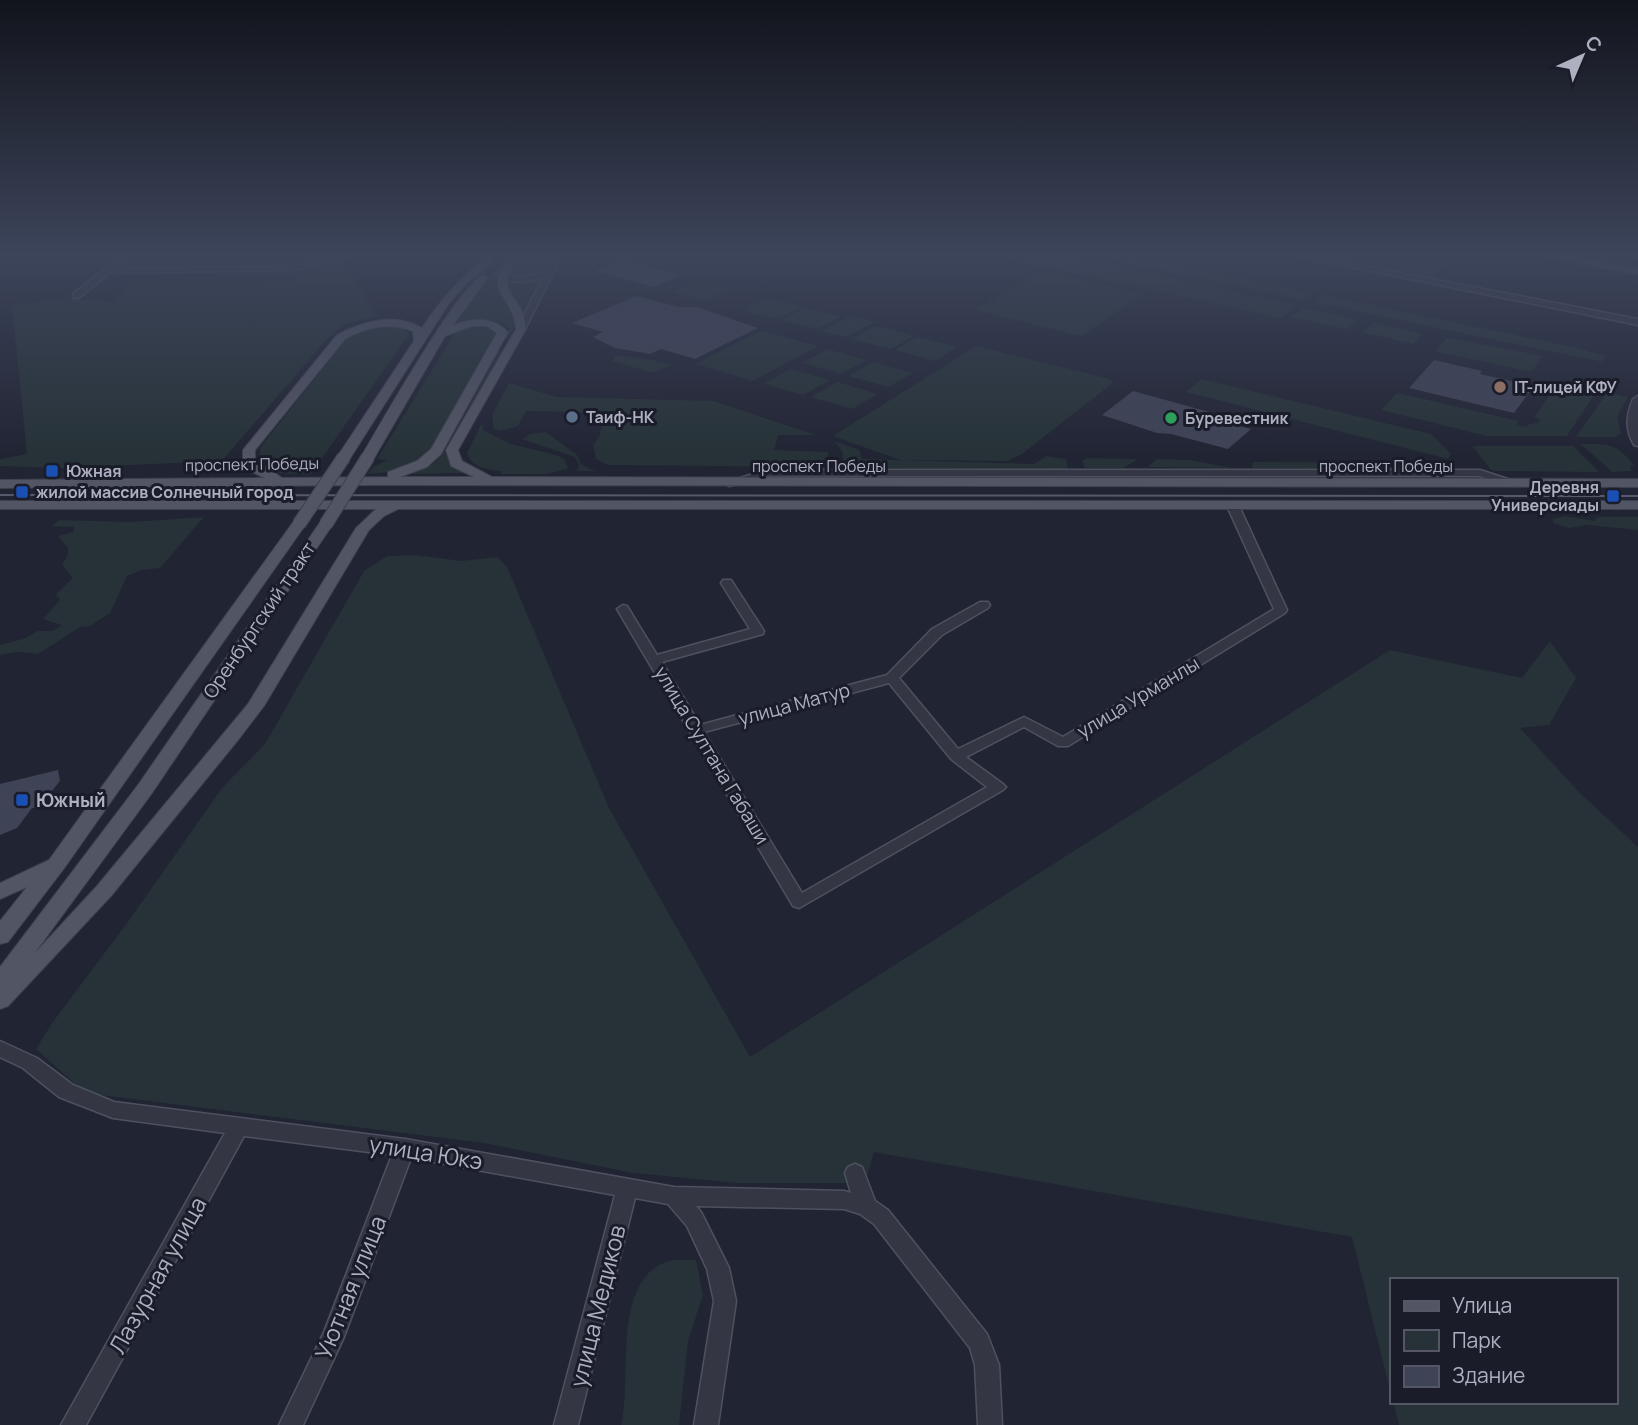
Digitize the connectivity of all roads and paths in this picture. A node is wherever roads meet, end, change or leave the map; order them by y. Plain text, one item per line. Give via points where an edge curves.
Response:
1 (432, 322) edge
2 (449, 322) edge
3 (520, 322) edge
4 (524, 322) edge
5 (521, 329) junction
6 (440, 335) junction
7 (419, 341) junction
8 (1638, 399) edge
9 (1638, 443) edge
10 (283, 481) junction
11 (375, 481) junction
12 (496, 482) junction
13 (727, 483) junction
14 (1516, 483) junction
15 (1638, 483) edge
16 (0, 484) edge
17 (0, 505) edge
18 (402, 505) junction
19 (1638, 505) edge
20 (1233, 506) junction
21 (727, 583) dead end
22 (984, 605) dead end
23 (623, 609) dead end
24 (655, 660) junction
25 (892, 678) junction
26 (697, 730) junction
27 (956, 755) junction
28 (58, 862) junction
29 (0, 891) edge
30 (0, 936) edge
31 (0, 983) edge
32 (0, 1000) edge
33 (0, 1049) edge
34 (240, 1125) junction
35 (405, 1147) junction
36 (855, 1173) dead end
37 (627, 1188) junction
38 (674, 1196) junction
39 (866, 1207) junction
40 (74, 1425) edge
41 (291, 1425) edge
42 (566, 1425) edge
43 (706, 1425) edge
44 (990, 1425) edge

1 - 7 main road, Оренбургский тракт
2 - 6 main road, Оренбургский тракт
3 - 5 main road
4 - 5 street
5 - 12 main road via 452,450 457,463
6 - 11 main road via 474,323 494,325 503,332 436,451 415,468
6 - 31 main road, Оренбургский тракт, bridge via 326,524 145,789
7 - 10 main road via 417,329 390,323 358,328 336,341 249,450 252,466
7 - 28 main road, Оренбургский тракт, bridge via 299,524
8 - 9 street via 1632,416
10 - 11 main road, проспект Победы
10 - 16 main road, проспект Победы
11 - 12 main road, проспект Победы
12 - 13 main road, проспект Победы
13 - 14 main road, проспект Победы
13 - 14 street via 766,473 1480,473
14 - 15 main road, проспект Победы
17 - 18 main road
18 - 20 main road
18 - 32 main road via 367,523 256,706 104,891
19 - 20 main road
20 - 27 street, улица Урманлы via 1281,610 1063,743 1024,721
21 - 24 street via 758,631
22 - 25 street via 937,632
23 - 24 street, улица Султана Габаши
24 - 26 street, улица Султана Габаши
25 - 26 street, улица Матур
25 - 27 street
26 - 27 street, улица Султана Габаши via 799,902 998,787
28 - 29 main road
28 - 30 main road, Оренбургский тракт
33 - 34 street, улица Юкэ via 30,1063 66,1091 113,1110
34 - 35 street, улица Юкэ
34 - 40 street, Лазурная улица
35 - 37 street, улица Юкэ
35 - 41 street, Уютная улица via 333,1337
36 - 39 street
37 - 38 street, улица Юкэ
37 - 42 street, улица Медиков
38 - 39 street, улица Юкэ via 844,1200
38 - 43 street via 694,1219 706,1243 718,1268 725,1301
39 - 44 street via 881,1217 979,1342 987,1364

